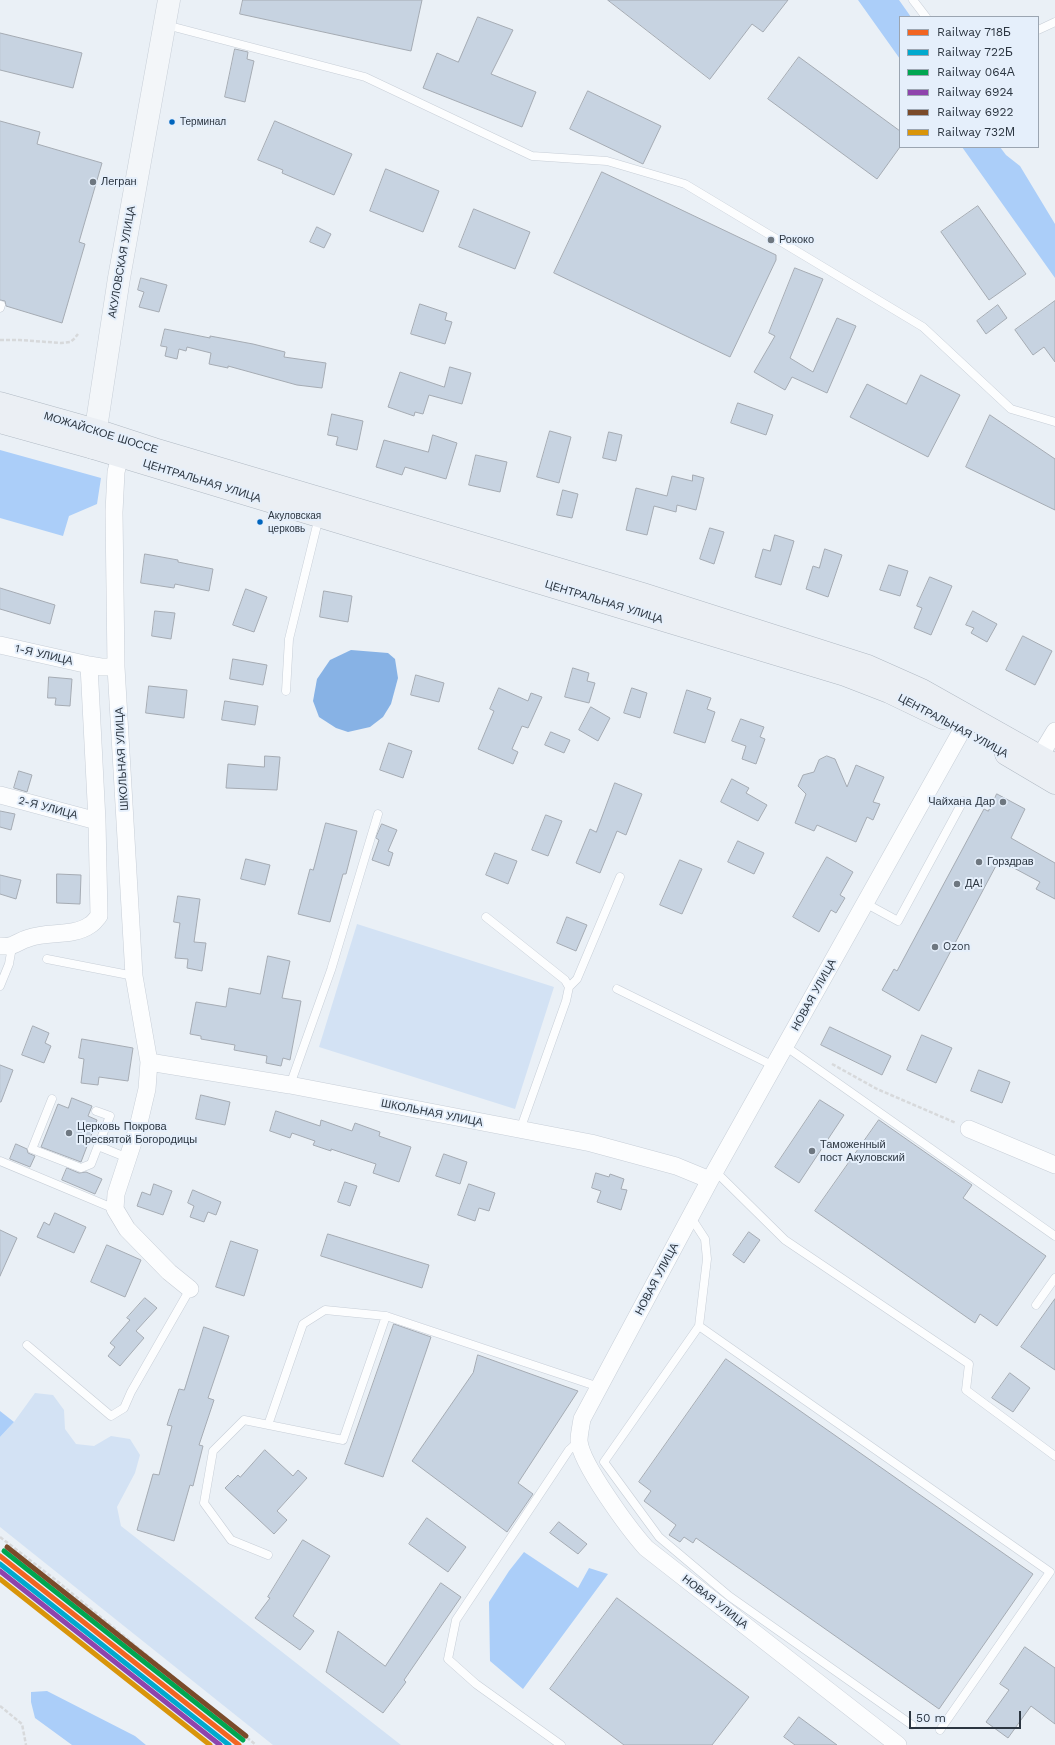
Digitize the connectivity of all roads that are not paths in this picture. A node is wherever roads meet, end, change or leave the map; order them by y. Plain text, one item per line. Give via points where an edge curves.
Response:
1 (169, 0) edge
2 (913, 0) edge
3 (925, 16) edge
4 (1055, 22) edge
5 (164, 25) junction
6 (1039, 30) edge
7 (0, 403) edge
8 (0, 422) edge
9 (1055, 422) edge
10 (94, 439) junction
11 (128, 458) junction
12 (202, 464) joint
13 (320, 516) junction
14 (0, 644) edge
15 (89, 665) junction
16 (116, 667) junction
17 (286, 692) dead end
18 (962, 730) junction
19 (1055, 731) edge
20 (1043, 764) edge
21 (1055, 783) edge
22 (0, 795) edge
23 (963, 801) dead end
24 (378, 814) dead end
25 (97, 821) junction
26 (620, 877) dead end
27 (865, 903) junction
28 (486, 917) dead end
29 (6, 946) edge
30 (47, 959) dead end
31 (134, 976) junction
32 (0, 986) edge
33 (569, 987) junction
34 (617, 989) dead end
35 (785, 1046) junction
36 (149, 1062) junction
37 (774, 1066) junction
38 (290, 1085) junction
39 (52, 1099) dead end
40 (96, 1110) dead end
41 (969, 1129) road end
42 (520, 1130) junction
43 (98, 1146) junction
44 (128, 1158) junction
45 (0, 1161) edge
46 (1055, 1165) edge
47 (712, 1175) junction
48 (116, 1209) junction
49 (690, 1216) junction
50 (1055, 1236) edge
51 (1055, 1278) edge
52 (190, 1289) joint
53 (1036, 1305) dead end
54 (386, 1316) junction
55 (699, 1326) junction
56 (27, 1345) dead end
57 (599, 1387) junction
58 (268, 1425) junction
59 (579, 1441) junction
60 (1055, 1456) edge
61 (268, 1554) dead end
62 (912, 1724) dead end
63 (940, 1730) dead end
64 (561, 1745) edge
65 (898, 1745) edge

1 - 5 street, АКУЛОВСКАЯ УЛИЦА
2 - 3 lane
4 - 6 lane
5 - 9 lane via 365,76 532,156 607,162 685,184 923,327 1011,409
5 - 10 street, АКУЛОВСКАЯ УЛИЦА via 119,278
7 - 10 main road, МОЖАЙСКОЕ ШОССЕ
8 - 10 main road, МОЖАЙСКОЕ ШОССЕ
10 - 11 main road, МОЖАЙСКОЕ ШОССЕ
10 - 12 main road, МОЖАЙСКОЕ ШОССЕ via 154,450
11 - 13 main road, ЦЕНТРАЛЬНАЯ УЛИЦА
11 - 16 street, ШКОЛЬНАЯ УЛИЦА via 116,472
12 - 20 main road, ЦЕНТРАЛЬНАЯ УЛИЦА via 644,594 868,666 922,690
13 - 17 lane via 289,639
13 - 18 main road, ЦЕНТРАЛЬНАЯ УЛИЦА via 845,675 921,707
14 - 15 street, 1-Я УЛИЦА
15 - 16 street, 1-Я УЛИЦА
15 - 25 street
16 - 31 street, ШКОЛЬНАЯ УЛИЦА
18 - 20 main road, ЦЕНТРАЛЬНАЯ УЛИЦА
18 - 27 street, НОВАЯ УЛИЦА
19 - 20 street
20 - 21 main road, ЦЕНТРАЛЬНАЯ УЛИЦА
22 - 25 street, 2-Я УЛИЦА
23 - 27 lane via 898,921
24 - 38 lane via 331,970
25 - 29 street via 99,916 90,925 74,931 49,933
26 - 33 lane via 577,979
27 - 35 street, НОВАЯ УЛИЦА
28 - 33 lane via 565,980
29 - 32 lane via 9,964
30 - 31 lane
31 - 36 street, ШКОЛЬНАЯ УЛИЦА
33 - 42 lane
34 - 37 lane
35 - 37 street, НОВАЯ УЛИЦА
35 - 50 lane
36 - 38 street, ШКОЛЬНАЯ УЛИЦА
36 - 44 street, ШКОЛЬНАЯ УЛИЦА via 147,1089
37 - 47 street, НОВАЯ УЛИЦА
38 - 42 street, ШКОЛЬНАЯ УЛИЦА
39 - 43 lane via 32,1149 81,1168 91,1164
40 - 43 lane via 110,1116
41 - 46 street
42 - 47 street, ШКОЛЬНАЯ УЛИЦА via 591,1143
43 - 44 lane
44 - 48 street, ШКОЛЬНАЯ УЛИЦА via 116,1194
45 - 48 lane
47 - 49 street, НОВАЯ УЛИЦА
47 - 60 lane via 785,1240 969,1364 966,1390
48 - 52 street via 127,1229 169,1272
49 - 55 lane via 705,1238 707,1259
49 - 57 street, НОВАЯ УЛИЦА
51 - 53 lane
52 - 56 lane via 124,1408 111,1416
54 - 57 lane
54 - 58 lane via 325,1310 303,1324
54 - 58 lane via 343,1440
55 - 62 lane via 604,1462 659,1537 729,1596
55 - 63 lane via 1050,1572
57 - 59 street, НОВАЯ УЛИЦА via 582,1419
58 - 61 lane via 244,1420 213,1451 204,1504 231,1540
59 - 64 lane via 569,1450 456,1620 448,1659 476,1684
59 - 65 street, НОВАЯ УЛИЦА via 584,1459 646,1548

